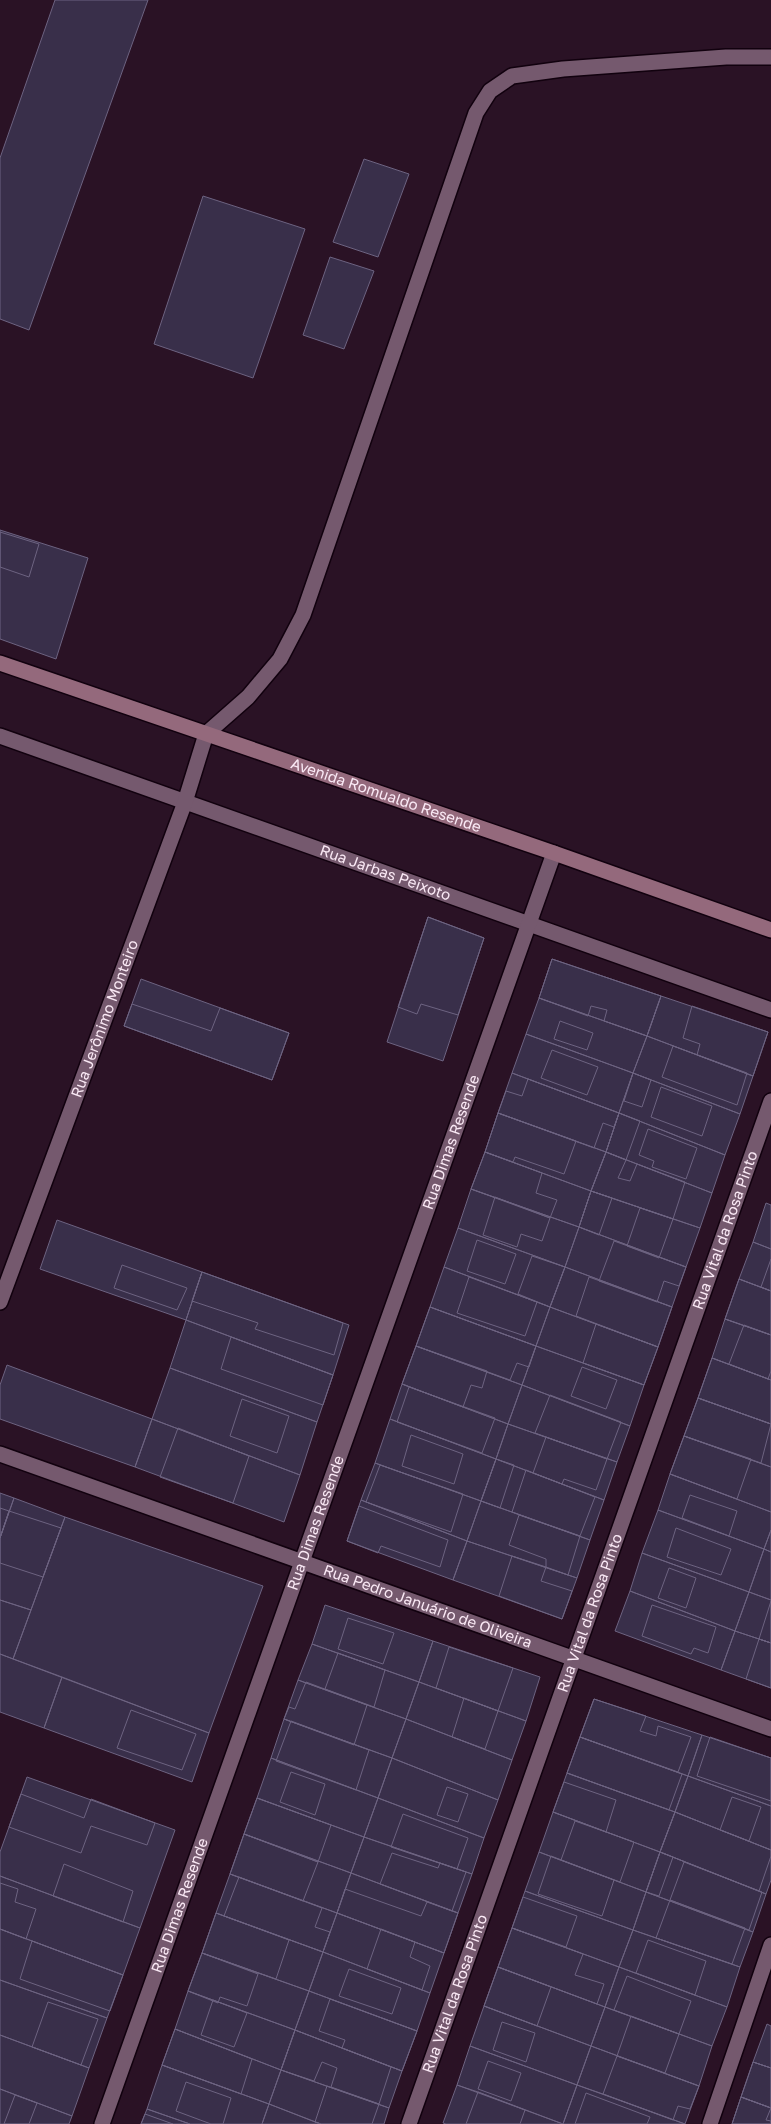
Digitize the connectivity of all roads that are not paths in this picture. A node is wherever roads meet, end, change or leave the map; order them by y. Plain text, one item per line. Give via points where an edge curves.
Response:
1 (771, 58) edge
2 (0, 663) edge
3 (206, 734) junction
4 (0, 736) edge
5 (185, 802) junction
6 (554, 853) junction
7 (528, 923) junction
8 (771, 930) edge
9 (771, 1010) edge
10 (771, 1101) edge
11 (0, 1302) edge
12 (0, 1454) edge
13 (302, 1562) junction
14 (574, 1658) junction
15 (771, 1729) edge
16 (771, 1945) edge
17 (102, 2124) edge
18 (409, 2124) edge
19 (710, 2124) edge

1 - 3 street via 726,57 538,72 512,76 490,91 476,112 303,615 280,660 248,696
2 - 3 street, Avenida Romualdo Resende
3 - 5 street, Rua Jerônimo Monteiro
3 - 6 street, Avenida Romualdo Resende
4 - 5 street, Rua Jarbas Peixoto
5 - 7 street, Rua Jarbas Peixoto
5 - 11 street, Rua Jerônimo Monteiro
6 - 7 street, Rua Dimas Resende
6 - 8 street, Avenida Romualdo Resende
7 - 9 street, Rua Jarbas Peixoto
7 - 13 street, Rua Dimas Resende
10 - 14 street, Rua Vital da Rosa Pinto
12 - 13 street, Rua Pedro Januário de Oliveira
13 - 14 street, Rua Pedro Januário de Oliveira
13 - 17 street, Rua Dimas Resende
14 - 15 street, Rua Pedro Januário de Oliveira
14 - 18 street, Rua Vital da Rosa Pinto
16 - 19 street

